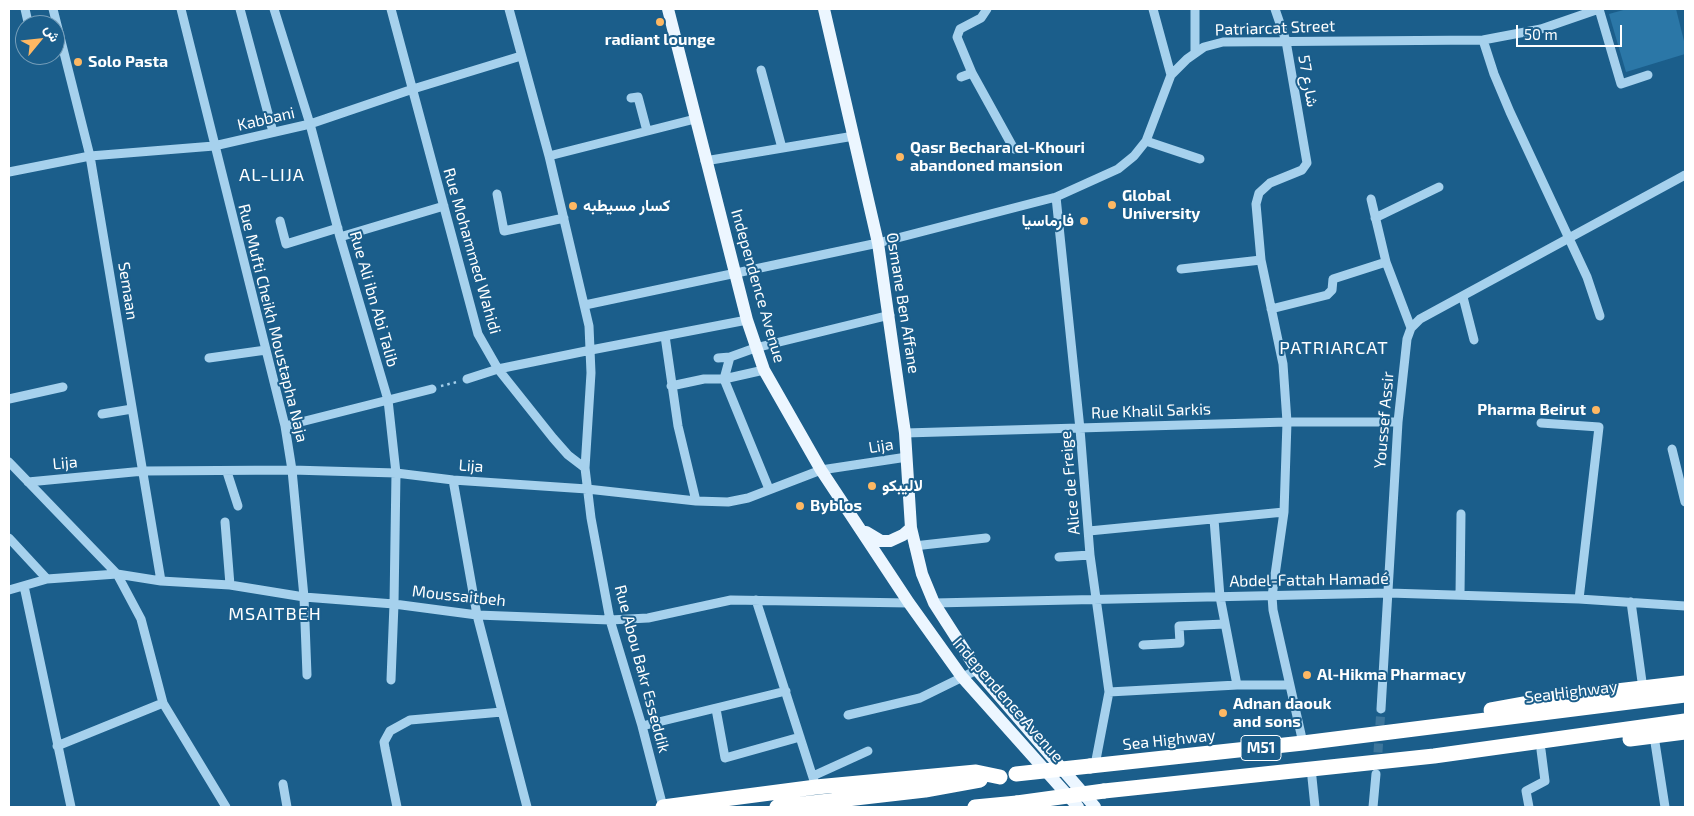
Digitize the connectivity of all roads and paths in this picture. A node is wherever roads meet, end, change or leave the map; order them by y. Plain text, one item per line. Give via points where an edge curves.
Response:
1 (53, 9) edge
2 (181, 9) edge
3 (240, 9) edge
4 (274, 9) edge
5 (391, 9) edge
6 (509, 9) edge
7 (668, 9) edge
8 (824, 9) edge
9 (987, 9) edge
10 (1153, 9) edge
11 (1195, 9) edge
12 (1275, 9) edge
13 (1599, 9) edge
14 (1483, 40) junction
15 (1286, 41) junction
16 (1195, 52) junction
17 (521, 56) junction
18 (761, 70) dead end
19 (972, 73) junction
20 (1171, 75) junction
21 (1648, 75) dead end
22 (961, 77) dead end
23 (412, 89) junction
24 (631, 98) dead end
25 (695, 119) junction
26 (310, 124) junction
27 (647, 131) junction
28 (273, 132) junction
29 (854, 136) junction
30 (1146, 141) junction
31 (214, 146) junction
32 (782, 148) junction
33 (1014, 149) dead end
34 (90, 156) junction
35 (549, 156) junction
36 (1200, 159) dead end
37 (705, 161) junction
38 (9, 172) edge
39 (1685, 176) edge
40 (1440, 187) dead end
41 (497, 194) dead end
42 (1056, 197) junction
43 (1371, 199) dead end
44 (444, 206) junction
45 (564, 218) junction
46 (1375, 218) junction
47 (280, 221) dead end
48 (339, 233) junction
49 (1570, 238) junction
50 (878, 243) junction
51 (1261, 260) junction
52 (1386, 262) junction
53 (1181, 269) dead end
54 (735, 272) junction
55 (1463, 297) junction
56 (585, 305) junction
57 (1271, 310) junction
58 (890, 315) junction
59 (1600, 316) dead end
60 (747, 320) junction
61 (1411, 328) junction
62 (665, 336) junction
63 (1474, 340) dead end
64 (755, 348) junction
65 (266, 350) junction
66 (591, 350) junction
67 (730, 357) junction
68 (209, 358) dead end
69 (718, 358) dead end
70 (498, 369) junction
71 (764, 370) junction
72 (467, 379) joint
73 (724, 379) junction
74 (671, 386) junction
75 (63, 387) dead end
76 (432, 389) joint
77 (9, 399) edge
78 (388, 400) junction
79 (132, 409) junction
80 (102, 414) dead end
81 (1287, 422) junction
82 (1398, 422) junction
83 (1541, 424) dead end
84 (285, 426) junction
85 (1080, 429) junction
86 (905, 433) junction
87 (1672, 449) dead end
88 (907, 457) junction
89 (9, 462) edge
90 (585, 468) junction
91 (292, 470) junction
92 (822, 470) junction
93 (144, 471) junction
94 (227, 472) junction
95 (396, 473) junction
96 (452, 480) junction
97 (28, 482) junction
98 (587, 489) junction
99 (769, 489) junction
100 (696, 501) junction
101 (1685, 502) edge
102 (238, 506) dead end
103 (1284, 512) junction
104 (1461, 514) dead end
105 (1214, 519) junction
106 (225, 522) dead end
107 (860, 527) junction
108 (911, 528) junction
109 (1089, 531) junction
110 (9, 538) edge
111 (986, 538) dead end
112 (914, 546) junction
113 (1090, 555) junction
114 (1059, 557) dead end
115 (117, 574) junction
116 (47, 579) junction
117 (161, 581) junction
118 (230, 585) junction
119 (24, 586) junction
120 (9, 590) edge
121 (1389, 593) junction
122 (1460, 595) junction
123 (1272, 596) junction
124 (304, 597) junction
125 (1220, 597) junction
126 (1579, 599) junction
127 (756, 600) junction
128 (1095, 601) junction
129 (1631, 602) junction
130 (909, 603) junction
131 (934, 603) junction
132 (394, 604) junction
133 (1685, 607) edge
134 (477, 615) junction
135 (610, 620) junction
136 (1225, 624) junction
137 (1143, 645) dead end
138 (977, 670) junction
139 (306, 675) dead end
140 (962, 677) junction
141 (391, 680) dead end
142 (1685, 683) edge
143 (1237, 685) junction
144 (1289, 685) junction
145 (1643, 689) junction
146 (786, 691) junction
147 (1109, 692) junction
148 (1685, 696) edge
149 (163, 703) junction
150 (716, 709) junction
151 (1381, 709) tunnel mouth
152 (502, 712) junction
153 (848, 714) dead end
154 (1685, 721) edge
155 (642, 726) junction
156 (1432, 726) junction
157 (1685, 732) edge
158 (1654, 736) junction
159 (800, 737) junction
160 (1303, 744) junction
161 (57, 746) junction
162 (1541, 750) junction
163 (868, 751) dead end
164 (1434, 756) junction
165 (1040, 764) junction
166 (1092, 765) junction
167 (1311, 768) junction
168 (1376, 774) tunnel mouth
169 (1051, 776) junction
170 (1068, 776) junction
171 (1000, 777) junction
172 (815, 782) junction
173 (284, 784) dead end
174 (1010, 805) edge
175 (71, 807) edge
176 (226, 807) edge
177 (287, 807) edge
178 (397, 807) edge
179 (527, 807) edge
180 (662, 807) edge
181 (777, 807) edge
182 (975, 807) edge
183 (1067, 807) edge
184 (1078, 807) edge
185 (1095, 807) edge
186 (1315, 807) edge
187 (1373, 807) edge
188 (1529, 807) edge
189 (1665, 807) edge

1 - 34 street, Semaan
2 - 31 street, Rue Mufti Cheikh Moustapha Naja
3 - 28 street
4 - 26 street, Rue Ali ibn Abi Talib
5 - 23 street, Rue Mohammed Wahidi
6 - 17 street, Rue Abou Bakr Esseddik
7 - 25 main road, Independence Avenue
8 - 29 main road, Osmane Ben Affane
9 - 19 street via 982,18 958,32 957,37
10 - 20 street
11 - 16 street
12 - 15 street, شارع 57
13 - 14 street, Patriarcat Street via 1541,29
13 - 21 street via 1621,84
14 - 15 street, Patriarcat Street
14 - 49 street via 1507,105
15 - 16 street, Patriarcat Street via 1224,42
15 - 51 street, شارع 57 via 1307,159 1302,170 1270,183 1257,198
16 - 20 street, Patriarcat Street
17 - 23 street, Kabbani
17 - 35 street, Rue Abou Bakr Esseddik
18 - 32 street
19 - 22 street
19 - 33 street
20 - 30 street, Patriarcat Street
23 - 26 street, Kabbani
23 - 44 street, Rue Mohammed Wahidi
24 - 27 street via 638,96
25 - 27 street
25 - 37 main road, Independence Avenue
26 - 28 street, Kabbani
26 - 48 street, Rue Ali ibn Abi Talib
27 - 35 street
28 - 31 street, Kabbani
29 - 32 street
29 - 50 main road, Osmane Ben Affane
30 - 36 street
30 - 42 street, Patriarcat Street via 1118,168
31 - 34 street, Kabbani
31 - 65 street, Rue Mufti Cheikh Moustapha Naja
32 - 37 street
34 - 38 street, Kabbani
34 - 79 street, Semaan
35 - 45 street, Rue Abou Bakr Esseddik
37 - 54 main road, Independence Avenue
39 - 49 street
40 - 46 street
41 - 45 street via 504,231
42 - 50 street, Patriarcat Street
42 - 85 street, Alice de Freige
43 - 46 street
44 - 48 street
44 - 70 street, Rue Mohammed Wahidi via 478,334
45 - 56 street, Rue Abou Bakr Esseddik
46 - 52 street
47 - 48 street via 286,244
48 - 78 street, Rue Ali ibn Abi Talib
49 - 55 street
49 - 59 street
50 - 54 street, Patriarcat Street
50 - 58 main road, Osmane Ben Affane
51 - 53 street
51 - 57 street
52 - 57 street via 1333,279 1332,290 1327,295
52 - 61 street
54 - 56 street, Patriarcat Street
54 - 60 main road, Independence Avenue
55 - 61 street via 1420,319
55 - 63 street
56 - 66 street, Rue Abou Bakr Esseddik
57 - 81 street via 1283,364
58 - 64 street
58 - 86 main road, Osmane Ben Affane
60 - 62 street
60 - 64 main road, Independence Avenue
61 - 82 street, Youssef Assir
62 - 66 street
62 - 74 street
64 - 67 street
64 - 71 main road, Independence Avenue
65 - 68 street
65 - 84 street, Rue Mufti Cheikh Moustapha Naja
66 - 70 street
66 - 90 street, Rue Abou Bakr Esseddik
67 - 69 street
67 - 73 street
70 - 72 street
70 - 90 street, Rue Mohammed Wahidi via 568,456
71 - 73 street
71 - 92 main road, Independence Avenue
72 - 76 path
73 - 74 street via 704,379
73 - 99 street
74 - 100 street
75 - 77 street
76 - 78 street
78 - 84 street
78 - 95 street, Rue Ali ibn Abi Talib
79 - 80 street
79 - 93 street, Semaan
81 - 82 street, Rue Khalil Sarkis
81 - 85 street, Rue Khalil Sarkis
81 - 103 street
82 - 121 street, Youssef Assir
83 - 126 street via 1599,427
84 - 91 street, Rue Mufti Cheikh Moustapha Naja
85 - 86 street, Rue Khalil Sarkis
85 - 109 street, Alice de Freige
86 - 88 main road, Osmane Ben Affane
87 - 101 street
88 - 92 street, Lija
88 - 108 main road, Osmane Ben Affane
89 - 97 street
90 - 98 street, Rue Abou Bakr Esseddik
91 - 94 street, Lija
91 - 95 street, Lija
91 - 124 street, Rue Mufti Cheikh Moustapha Naja
92 - 99 street, Lija
92 - 107 main road, Independence Avenue
93 - 94 street, Lija
93 - 97 street, Lija
93 - 117 street, Semaan
94 - 102 street
95 - 96 street, Lija
95 - 132 street, Rue Ali ibn Abi Talib
96 - 98 street, Lija
96 - 134 street
97 - 115 street
98 - 100 street, Lija
98 - 135 street, Rue Abou Bakr Esseddik
99 - 100 street, Lija via 739,500
103 - 105 street
103 - 123 street
104 - 122 street
105 - 109 street
105 - 125 street
106 - 118 street
107 - 108 main road via 874,538 886,541 900,538
107 - 130 main road, Independence Avenue
108 - 112 main road, Osmane Ben Affane
109 - 113 street, Alice de Freige
110 - 116 street
111 - 112 street
112 - 131 main road, Osmane Ben Affane
113 - 114 street
113 - 128 street, Alice de Freige
115 - 116 street, Moussaitbeh
115 - 117 street, Moussaitbeh
115 - 149 street via 141,619
116 - 119 street, Moussaitbeh
117 - 118 street, Moussaitbeh
118 - 124 street, Moussaitbeh
119 - 120 street, Moussaitbeh
119 - 161 street
121 - 122 street, Abdel-Fattah Hamadé
121 - 123 street, Abdel-Fattah Hamadé
121 - 151 street, Youssef Assir
122 - 126 street, Abdel-Fattah Hamadé
123 - 125 street, Abdel-Fattah Hamadé
123 - 144 street
124 - 132 street, Moussaitbeh
124 - 139 street, Rue Mufti Cheikh Moustapha Naja
125 - 128 street, Abdel-Fattah Hamadé
125 - 136 street
126 - 129 street, Abdel-Fattah Hamadé
127 - 130 street, Moussaitbeh
127 - 135 street, Moussaitbeh via 731,600 648,618
127 - 146 street
128 - 131 street, Abdel-Fattah Hamadé
128 - 147 street, Alice de Freige
129 - 133 street, Abdel-Fattah Hamadé
129 - 145 street
130 - 140 main road, Independence Avenue
131 - 138 main road, Independence Avenue
132 - 134 street, Moussaitbeh
132 - 141 street, Rue Ali ibn Abi Talib
134 - 135 street, Moussaitbeh
134 - 152 street
135 - 155 street, Rue Abou Bakr Esseddik
136 - 137 street via 1179,626 1180,643
136 - 143 street
138 - 140 street
138 - 170 main road, Independence Avenue
140 - 153 street via 920,698
140 - 165 main road, Independence Avenue
142 - 145 highway
143 - 144 street
143 - 147 street
144 - 160 street
145 - 156 highway via 1498,708
146 - 150 street
146 - 159 street
147 - 166 street, Alice de Freige
148 - 156 highway, Sea Highway / M51
149 - 161 street
149 - 176 street
150 - 155 street
150 - 159 street via 725,758
152 - 178 street via 410,720 395,726 384,742
152 - 179 street
154 - 164 highway, M51
155 - 180 street, Rue Abou Bakr Esseddik
156 - 160 highway, Sea Highway / M51
157 - 158 highway
158 - 162 highway
158 - 189 street
159 - 172 street
160 - 166 highway, Sea Highway / M51
161 - 175 street
162 - 164 highway
162 - 188 street via 1545,781 1526,791
163 - 172 street
164 - 167 highway, M51
165 - 169 main road, Independence Avenue
165 - 183 main road
166 - 171 highway, Sea Highway / M51, bridge
167 - 174 highway, M51, bridge
167 - 186 street
168 - 187 street
169 - 170 main road
169 - 184 main road, Independence Avenue
170 - 185 main road, Independence Avenue
171 - 172 highway via 976,772
171 - 181 highway, Sea Highway / M51 via 925,790
172 - 180 highway
173 - 177 street
174 - 182 highway, M51

